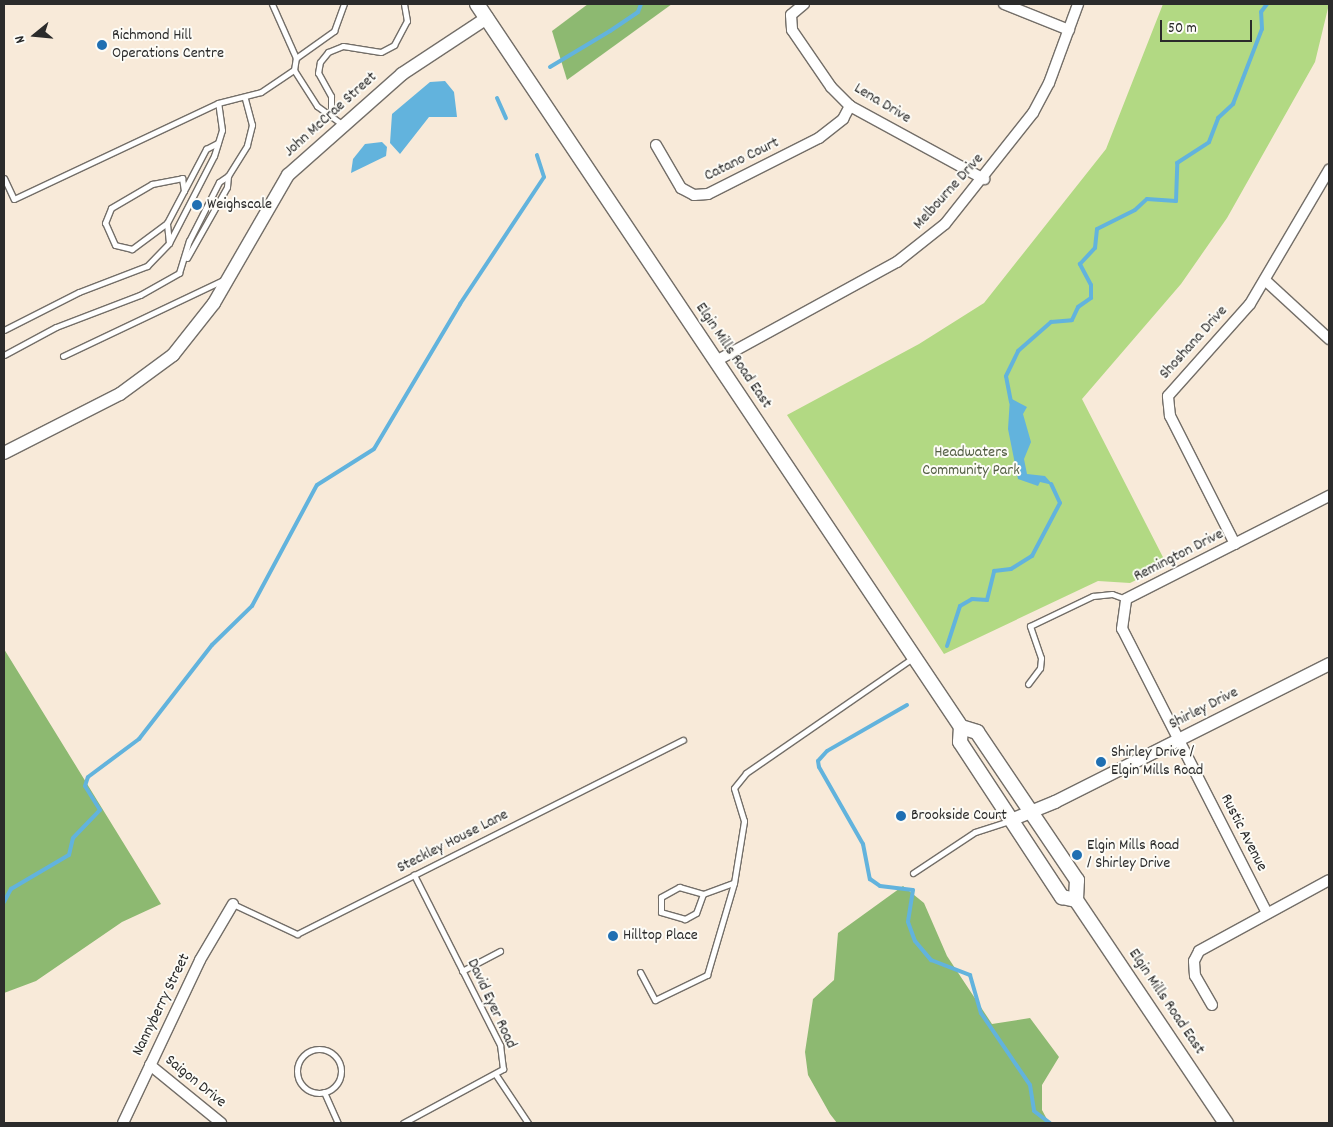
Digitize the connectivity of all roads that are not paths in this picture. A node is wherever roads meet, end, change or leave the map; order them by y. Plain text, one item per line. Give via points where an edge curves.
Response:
1 (272, 4) edge
2 (344, 4) edge
3 (404, 4) edge
4 (477, 4) edge
5 (804, 4) edge
6 (1004, 4) edge
7 (1078, 4) edge
8 (487, 18) junction
9 (1069, 30) junction
10 (296, 58) junction
11 (294, 70) junction
12 (245, 98) junction
13 (218, 102) junction
14 (850, 106) junction
15 (331, 112) junction
16 (342, 124) junction
17 (218, 144) junction
18 (656, 145) dead end
19 (1329, 170) edge
20 (228, 176) junction
21 (4, 178) edge
22 (984, 179) junction
23 (184, 191) junction
24 (167, 223) junction
25 (169, 243) junction
26 (186, 260) junction
27 (225, 279) junction
28 (1266, 281) junction
29 (4, 330) edge
30 (1329, 339) edge
31 (4, 355) edge
32 (63, 356) dead end
33 (716, 361) junction
34 (4, 452) edge
35 (1329, 496) edge
36 (1235, 544) junction
37 (1126, 600) junction
38 (914, 657) junction
39 (1329, 664) edge
40 (1028, 684) dead end
41 (961, 727) junction
42 (683, 740) dead end
43 (1178, 740) junction
44 (1032, 812) junction
45 (1011, 820) junction
46 (913, 873) dead end
47 (414, 875) junction
48 (1329, 880) edge
49 (734, 883) junction
50 (703, 894) junction
51 (1076, 900) junction
52 (234, 904) joint
53 (1266, 913) junction
54 (500, 951) dead end
55 (462, 971) junction
56 (640, 972) dead end
57 (1212, 1005) dead end
58 (150, 1065) junction
59 (496, 1075) junction
60 (324, 1092) junction
61 (123, 1123) edge
62 (221, 1123) edge
63 (338, 1123) edge
64 (403, 1123) edge
65 (528, 1123) edge
66 (1226, 1123) edge

1 - 10 lane
2 - 10 lane via 334,31
3 - 15 lane via 407,21 394,45 381,52 343,46 328,52 320,62 318,73 331,96
4 - 8 main road, Elgin Mills Road East
5 - 14 street, Lena Drive via 791,16 792,30 817,70
6 - 9 street
7 - 9 street, Melbourne Drive
8 - 16 street, John McCrae Street via 402,74
8 - 33 main road, Elgin Mills Road East
9 - 22 street, Melbourne Drive via 1033,113
10 - 11 lane
11 - 12 lane
11 - 15 lane via 317,106
12 - 13 lane
12 - 20 lane via 252,134
13 - 17 lane via 222,130
13 - 21 lane via 14,199
14 - 18 street, Catano Court via 842,119 819,138 708,194 694,195 680,188
14 - 22 street, Lena Drive
15 - 16 lane
16 - 27 street, John McCrae Street via 288,175
17 - 23 lane via 206,149
17 - 25 lane
19 - 28 street, Shoshana Drive
20 - 26 lane via 227,187
20 - 26 lane via 219,182 189,241
22 - 33 street, Melbourne Drive via 940,229 897,262
23 - 24 lane
23 - 24 lane via 182,178 152,184 111,208 105,223 116,245 132,249
24 - 25 lane
25 - 29 lane via 147,266 79,292
26 - 31 lane via 170,280 56,327
27 - 32 lane
27 - 34 street, John McCrae Street via 202,321 157,369 120,394
28 - 30 street
28 - 36 street, Shoshana Drive via 1168,396 1170,416
33 - 38 main road, Elgin Mills Road East
35 - 36 street, Remington Drive
36 - 37 street, Remington Drive
37 - 40 lane via 1112,594 1093,596 1030,626 1041,658 1040,668
37 - 43 street, Remington Drive via 1122,629
38 - 41 main road, Elgin Mills Road East
38 - 49 lane via 746,773 734,788 744,821
39 - 43 street, Shirley Drive
41 - 44 main road, Elgin Mills Road East via 977,732
41 - 45 main road, Elgin Mills Road East via 960,742
42 - 47 lane, Steckley House Lane
43 - 44 street, Shirley Drive
43 - 53 street, Rustic Avenue
44 - 45 street, Shirley Drive
44 - 51 main road, Elgin Mills Road East via 1077,880
45 - 46 lane via 976,832
45 - 51 main road, Elgin Mills Road East via 1062,897
47 - 52 lane, Steckley House Lane via 297,934
47 - 55 lane, David Eyer Road
48 - 53 street
49 - 50 lane
49 - 56 lane via 707,975 655,1000
50 - 50 lane via 679,887 661,897 661,912 685,919 696,913
51 - 66 main road, Elgin Mills Road East
52 - 58 street, Nannyberry Street via 200,960
53 - 57 street via 1199,951 1194,960 1195,976
54 - 55 lane
55 - 59 lane, David Eyer Road via 503,1056 503,1069
58 - 61 street, Nannyberry Street
58 - 62 street, Saigon Drive
59 - 64 lane, David Eyer Road
59 - 65 lane
60 - 60 lane via 310,1091 298,1075 303,1055 316,1049 336,1056 342,1070 337,1084
60 - 63 lane

